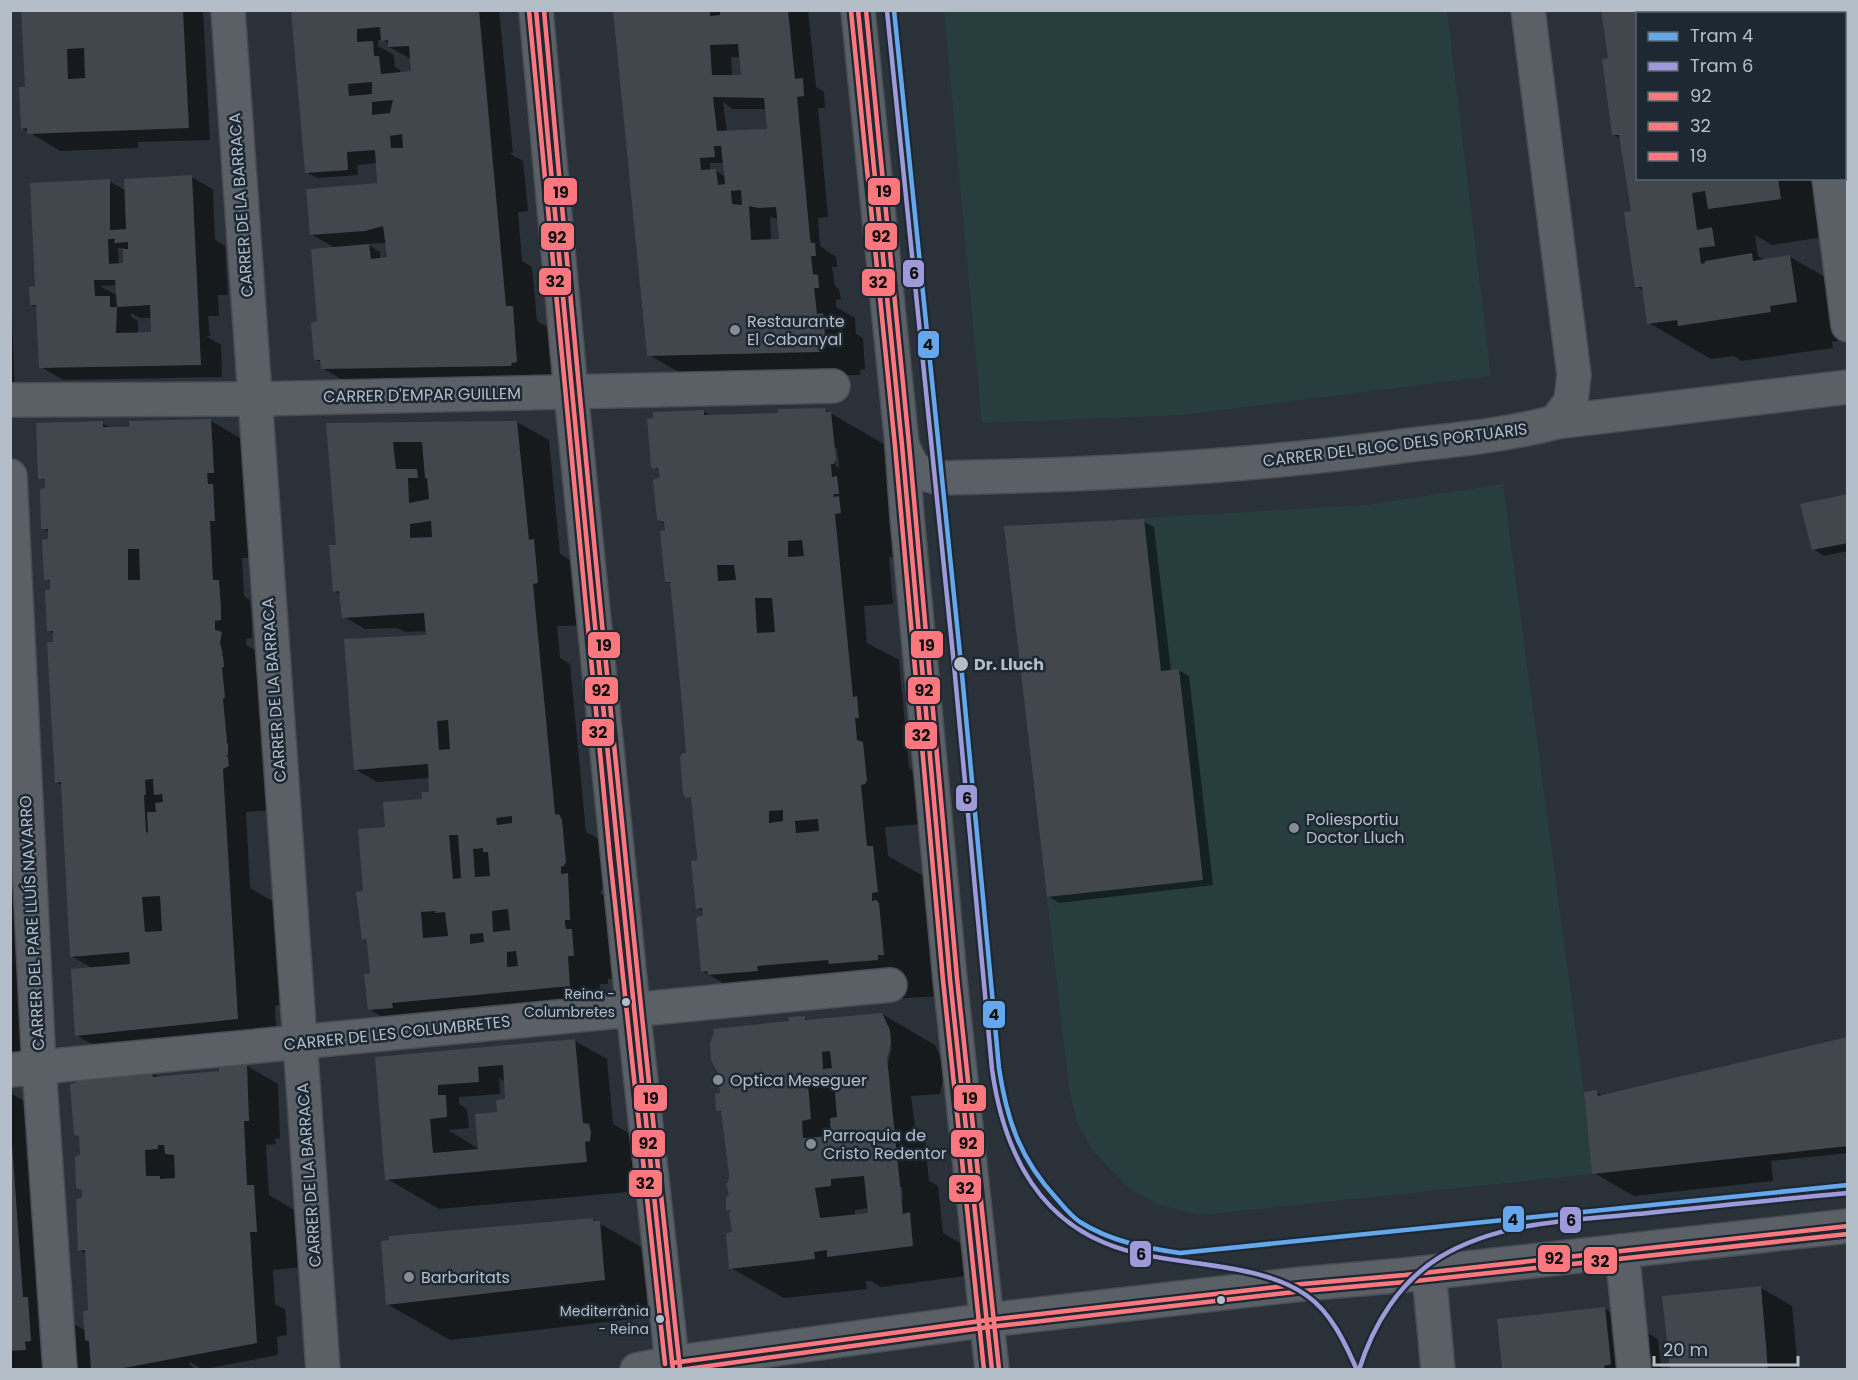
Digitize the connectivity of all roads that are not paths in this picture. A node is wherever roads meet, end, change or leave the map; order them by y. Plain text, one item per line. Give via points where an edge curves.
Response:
1 (228, 10) edge
2 (536, 10) edge
3 (858, 10) edge
4 (1528, 10) edge
5 (1829, 180) edge
6 (1848, 325) edge
7 (833, 386) dead end
8 (1848, 387) edge
9 (571, 392) junction
10 (254, 399) junction
11 (10, 400) edge
12 (1556, 422) junction
13 (902, 446) junction
14 (10, 476) edge
15 (890, 985) dead end
16 (633, 1009) junction
17 (300, 1043) junction
18 (25, 1069) edge
19 (1848, 1226) edge
20 (1622, 1251) junction
21 (1429, 1273) junction
22 (988, 1320) junction
23 (672, 1366) edge
24 (60, 1370) edge
25 (323, 1370) edge
26 (637, 1370) edge
27 (992, 1370) edge
28 (1438, 1370) edge
29 (1634, 1370) edge

1 - 10 street, CARRER DE LA BARRACA
2 - 9 street
3 - 13 street
4 - 12 street via 1574,375 1571,401
5 - 6 street
7 - 9 street, CARRER D'EMPAR GUILLEM
8 - 12 street
9 - 10 street, CARRER D'EMPAR GUILLEM
9 - 16 street
10 - 11 street, CARRER D'EMPAR GUILLEM
10 - 17 street, CARRER DE LA BARRACA
12 - 13 street, CARRER DEL BLOC DELS PORTUARIS via 1524,430 1341,454 1146,471 997,477 942,478 921,474 910,465
13 - 22 street via 950,979
14 - 18 street, CARRER DEL PARE LLUÍS NAVARRO
15 - 16 street, CARRER DE LES COLUMBRETES
16 - 17 street, CARRER DE LES COLUMBRETES
16 - 23 street
17 - 18 street, CARRER DE LES COLUMBRETES
17 - 25 street, CARRER DE LA BARRACA
18 - 24 street, CARRER DEL PARE LLUÍS NAVARRO
19 - 20 street
20 - 21 street
20 - 29 street
21 - 22 street
21 - 28 street
22 - 23 street
22 - 27 street
23 - 26 street

